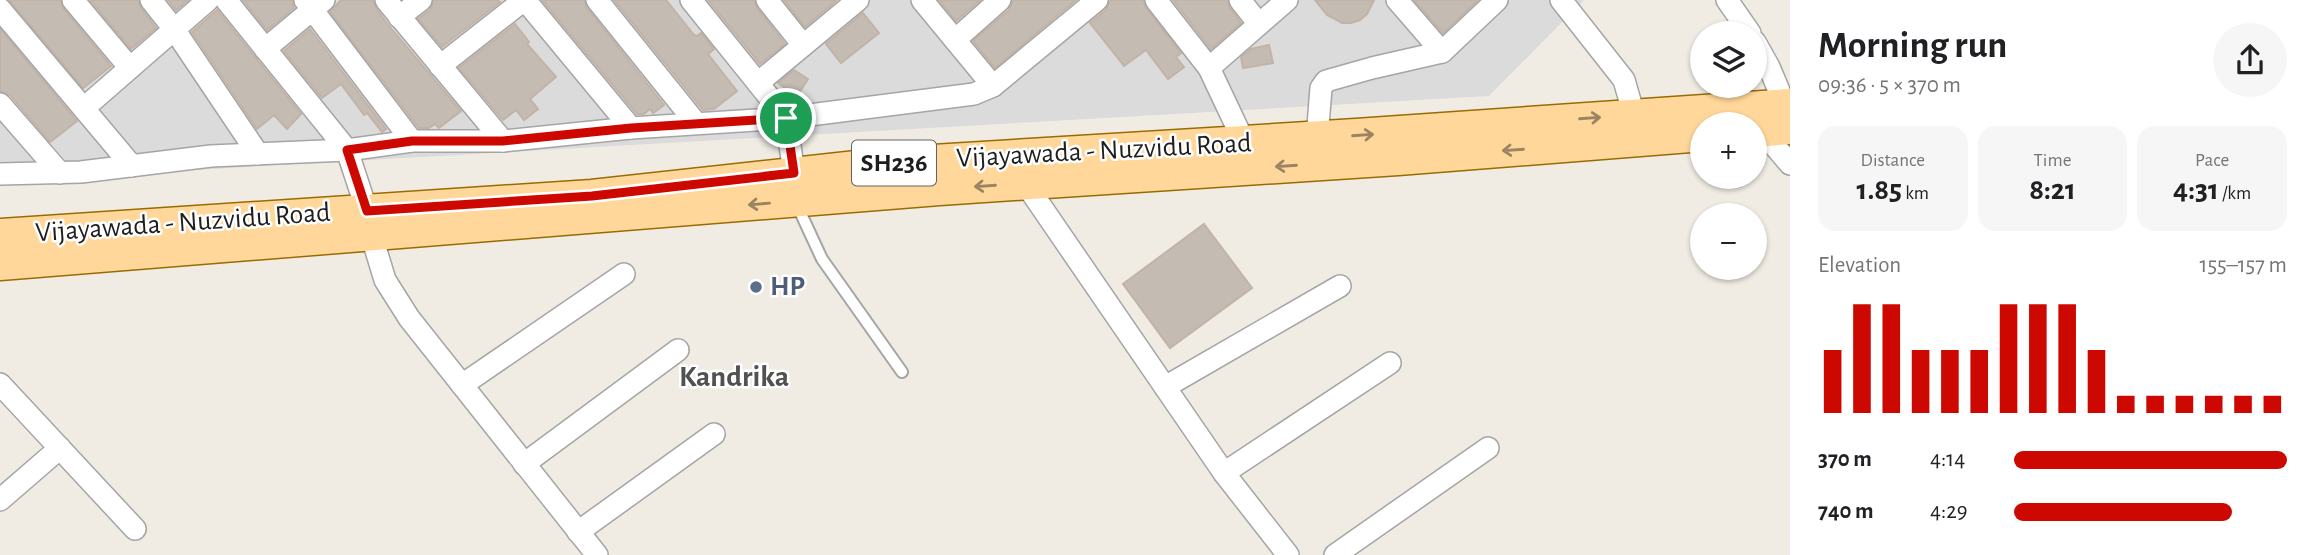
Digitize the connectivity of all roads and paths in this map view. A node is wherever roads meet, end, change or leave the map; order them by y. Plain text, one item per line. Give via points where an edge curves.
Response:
1 (73, 0) edge
2 (152, 0) edge
3 (208, 0) edge
4 (226, 0) edge
5 (421, 0) edge
6 (525, 0) edge
7 (597, 0) edge
8 (691, 0) edge
9 (766, 0) edge
10 (922, 0) edge
11 (1000, 0) edge
12 (1097, 0) edge
13 (1156, 0) edge
14 (1240, 0) edge
15 (1287, 0) edge
16 (1398, 0) edge
17 (1561, 0) edge
18 (1727, 0) edge
19 (314, 3) edge
20 (848, 3) edge
21 (1485, 4) edge
22 (392, 8) edge
23 (0, 9) edge
24 (1742, 21) edge
25 (1258, 23) junction
26 (174, 29) junction
27 (955, 40) junction
28 (803, 45) junction
29 (265, 49) junction
30 (1442, 52) junction
31 (1767, 63) edge
32 (440, 66) junction
33 (130, 68) junction
34 (1209, 68) junction
35 (758, 83) junction
36 (993, 86) junction
37 (0, 104) edge
38 (84, 108) junction
39 (1634, 115) junction
40 (1777, 120) edge
41 (696, 123) junction
42 (787, 125) junction
43 (631, 128) junction
44 (1317, 130) junction
45 (1240, 132) junction
46 (1690, 136) edge
47 (412, 141) junction
48 (503, 141) junction
49 (258, 154) junction
50 (349, 156) junction
51 (1790, 164) edge
52 (132, 166) junction
53 (60, 173) junction
54 (0, 174) edge
55 (794, 178) junction
56 (1026, 183) junction
57 (366, 212) junction
58 (0, 235) edge
59 (0, 264) edge
60 (624, 274) dead end
61 (1340, 286) dead end
62 (678, 351) dead end
63 (1390, 363) dead end
64 (902, 372) dead end
65 (0, 384) edge
66 (462, 385) junction
67 (1165, 387) junction
68 (714, 434) dead end
69 (1488, 448) dead end
70 (60, 449) junction
71 (524, 464) junction
72 (1224, 473) junction
73 (0, 500) edge
74 (135, 529) dead end
75 (578, 532) junction
76 (597, 555) edge
77 (1288, 555) edge
78 (1335, 555) edge

1 - 33 street
2 - 26 street
3 - 26 street
4 - 29 street
5 - 22 street
6 - 32 street
6 - 43 street
7 - 41 street
8 - 35 street
9 - 28 street
10 - 27 street
11 - 27 street
12 - 36 street
13 - 34 street
14 - 25 street
15 - 25 street
16 - 30 street
17 - 39 street via 1624,80
18 - 24 street
19 - 29 street
19 - 47 street
20 - 28 street
21 - 30 street
22 - 32 street
23 - 38 street
25 - 34 street
26 - 33 street
26 - 49 street
27 - 36 street
28 - 35 street
29 - 50 street
30 - 44 street via 1326,81 1321,88
31 - 40 street
32 - 48 street
33 - 38 street
34 - 45 street
35 - 42 street
36 - 42 street via 974,94
37 - 53 street
38 - 52 street
39 - 40 main road, Vijayawada - Nuzvidu Road / SH236
44 -> 39 main road, Vijayawada - Nuzvidu Road / SH236
40 - 51 street
41 - 42 street
41 - 43 street
42 - 55 street
43 - 48 street
44 - 45 main road, Vijayawada - Nuzvidu Road / SH236
45 - 55 main road, Vijayawada - Nuzvidu Road / SH236 via 884,164
46 -> 56 main road, Vijayawada - Nuzvidu Road / SH236
47 - 48 street
47 - 50 street
49 - 50 street
49 - 52 street
50 - 57 street
52 - 53 street
53 - 54 street
56 -> 55 main road, Vijayawada - Nuzvidu Road / SH236
55 - 57 main road, Vijayawada - Nuzvidu Road / SH236
55 - 64 lane via 822,259
56 - 67 street
57 - 58 main road, Vijayawada - Nuzvidu Road / SH236
57 - 59 main road, Vijayawada - Nuzvidu Road / SH236
57 - 66 street via 385,280 408,318
60 - 66 street
61 - 67 street
62 - 71 street
63 - 72 street
65 - 70 street
66 - 71 street
67 - 72 street
68 - 75 street
69 - 78 street
70 - 73 street
70 - 74 street
71 - 75 street
72 - 77 street
75 - 76 street

